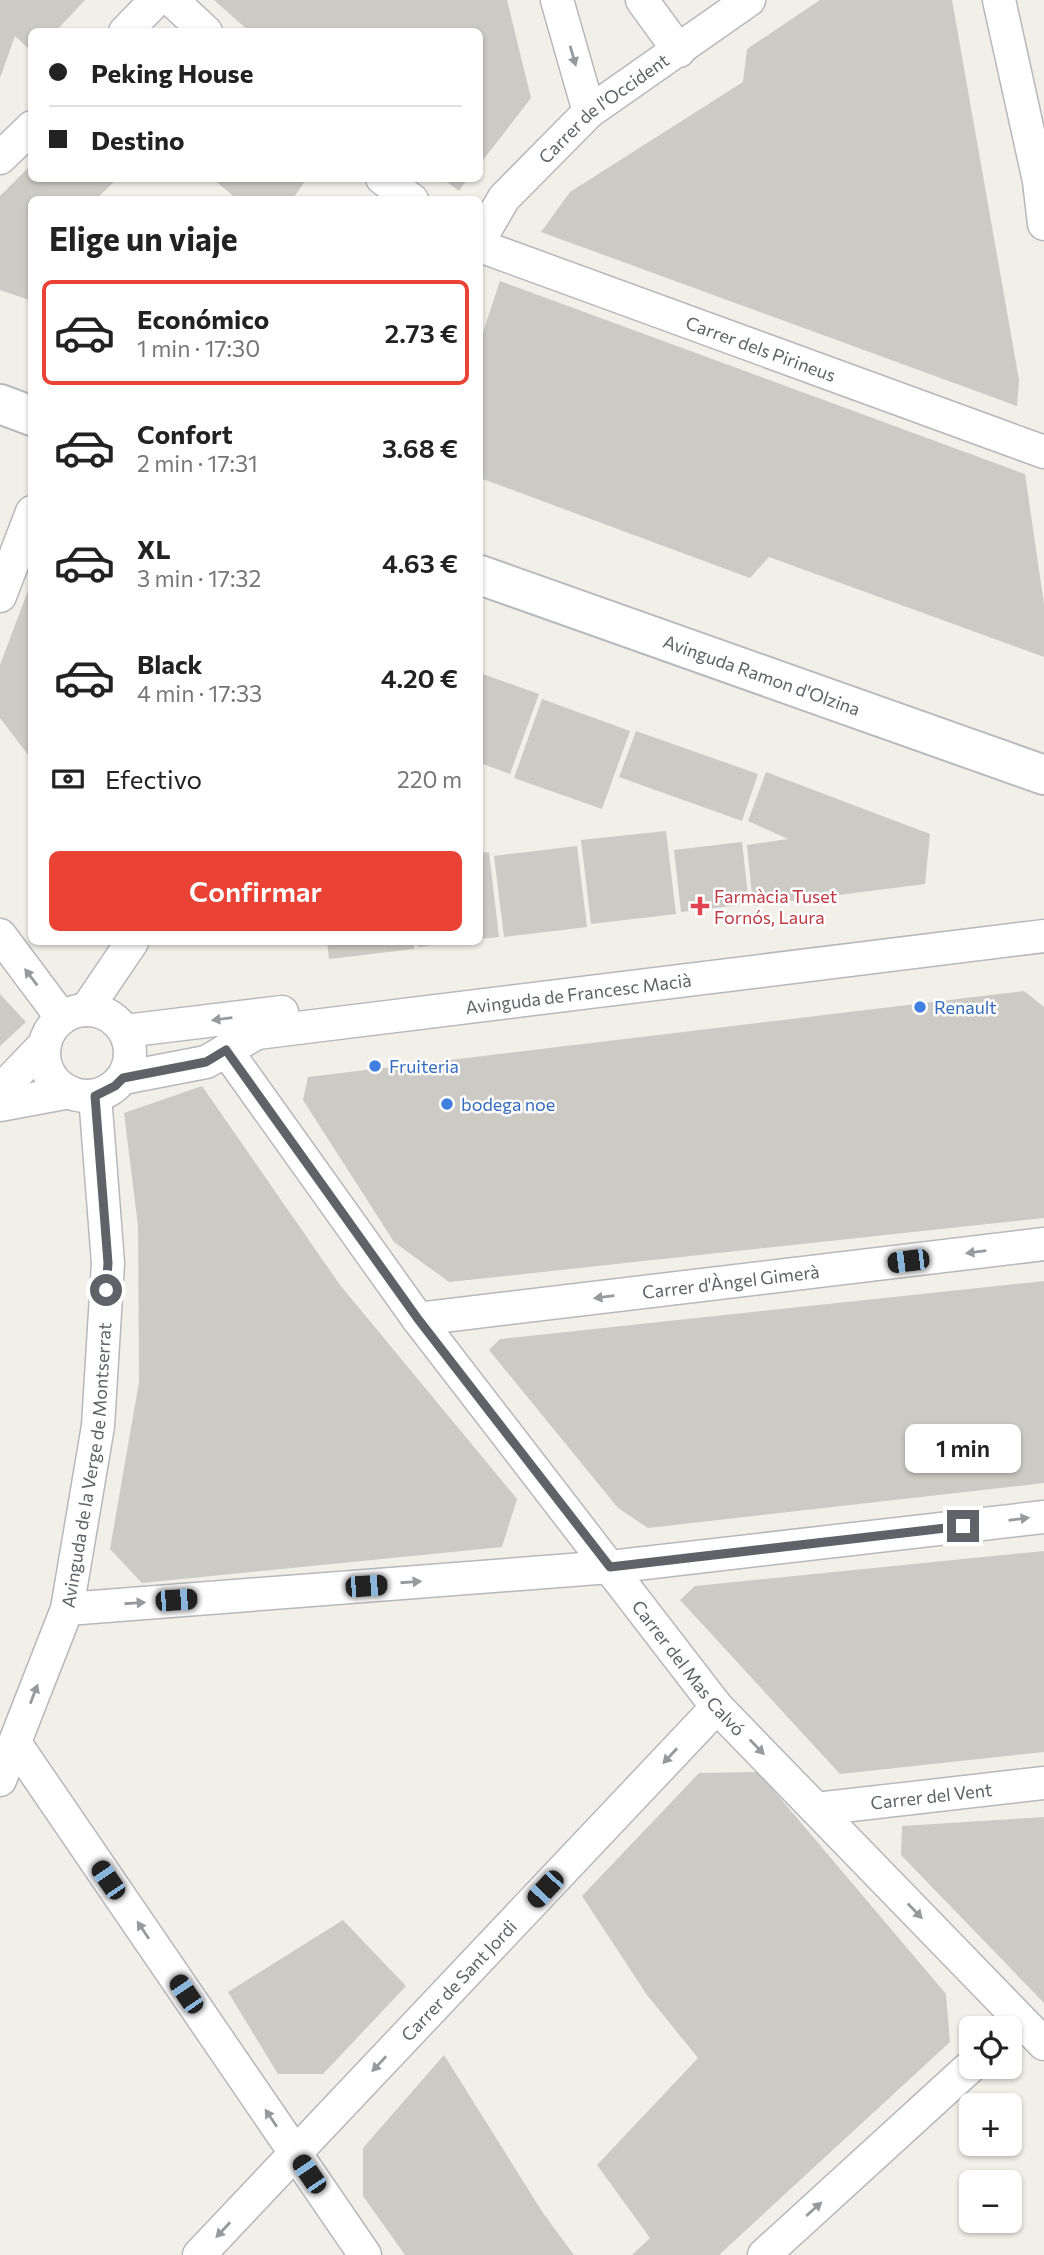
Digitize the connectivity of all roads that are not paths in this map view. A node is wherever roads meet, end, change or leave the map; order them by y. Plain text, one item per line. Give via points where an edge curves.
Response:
1 (156, 0) edge
2 (172, 0) edge
3 (557, 0) edge
4 (642, 0) edge
5 (749, 0) edge
6 (999, 0) edge
7 (129, 28) edge
8 (202, 28) edge
9 (679, 51) junction
10 (589, 112) junction
11 (387, 182) edge
12 (407, 196) edge
13 (1044, 224) edge
14 (483, 234) edge
15 (483, 247) edge
16 (0, 404) edge
17 (28, 414) edge
18 (1044, 453) edge
19 (28, 522) edge
20 (483, 576) edge
21 (0, 596) edge
22 (1044, 775) edge
23 (1044, 918) edge
24 (0, 936) edge
25 (1044, 936) edge
26 (130, 945) edge
27 (74, 1014) junction
28 (125, 1031) junction
29 (45, 1044) junction
30 (226, 1050) junction
31 (123, 1078) junction
32 (0, 1091) edge
33 (83, 1094) junction
34 (0, 1105) edge
35 (1044, 1244) edge
36 (418, 1319) junction
37 (1044, 1517) edge
38 (610, 1567) junction
39 (67, 1609) junction
40 (717, 1707) junction
41 (15, 1742) junction
42 (0, 1780) edge
43 (1044, 1783) edge
44 (816, 1808) junction
45 (1043, 2042) edge
46 (1022, 2043) edge
47 (959, 2077) edge
48 (295, 2153) junction
49 (199, 2255) edge
50 (365, 2255) edge
51 (764, 2255) edge

1 - 7 street
2 - 8 street
3 -> 10 street
4 - 9 street
5 - 9 street, Carrer de l'Occident
6 - 13 street via 1039,181
9 - 10 street, Carrer de l'Occident
10 - 14 street, Carrer de l'Occident via 504,198
11 - 12 street
15 - 18 street, Carrer dels Pirineus
16 - 17 street
19 - 21 street
20 - 22 street, Avinguda Ramon d'Olzina
23 -> 28 street, Avinguda de Francesc Macià
27 -> 24 street
25 - 30 street, Avinguda de Francesc Macià via 257,1033
26 - 27 street
27 - 28 street via 108,1014
27 - 29 street via 54,1024
28 - 31 street via 131,1054
29 - 32 street
29 - 33 street via 48,1072 58,1084
30 - 31 street, Avinguda de Francesc Macià via 206,1062
30 - 36 street, Carrer del Mas Calvó
31 - 33 street via 115,1086
33 - 34 street
33 - 39 street, Avinguda de la Verge de Montserrat via 108,1263 98,1426
35 -> 36 street, Carrer d'Àngel Gimerà
36 - 38 street, Carrer del Mas Calvó
38 -> 37 street
39 -> 38 street
38 - 40 street, Carrer del Mas Calvó
41 -> 39 street, Avinguda de la Verge de Montserrat
40 -> 44 street, Carrer del Mas Calvó
40 -> 48 street, Carrer de Sant Jordi
41 - 42 street, Avinguda de la Verge de Montserrat
48 -> 41 street
43 - 44 street, Carrer del Vent
44 -> 45 street, Carrer del Mas Calvó
45 - 46 street
51 -> 47 street
48 -> 49 street, Carrer de Sant Jordi
48 - 50 street

